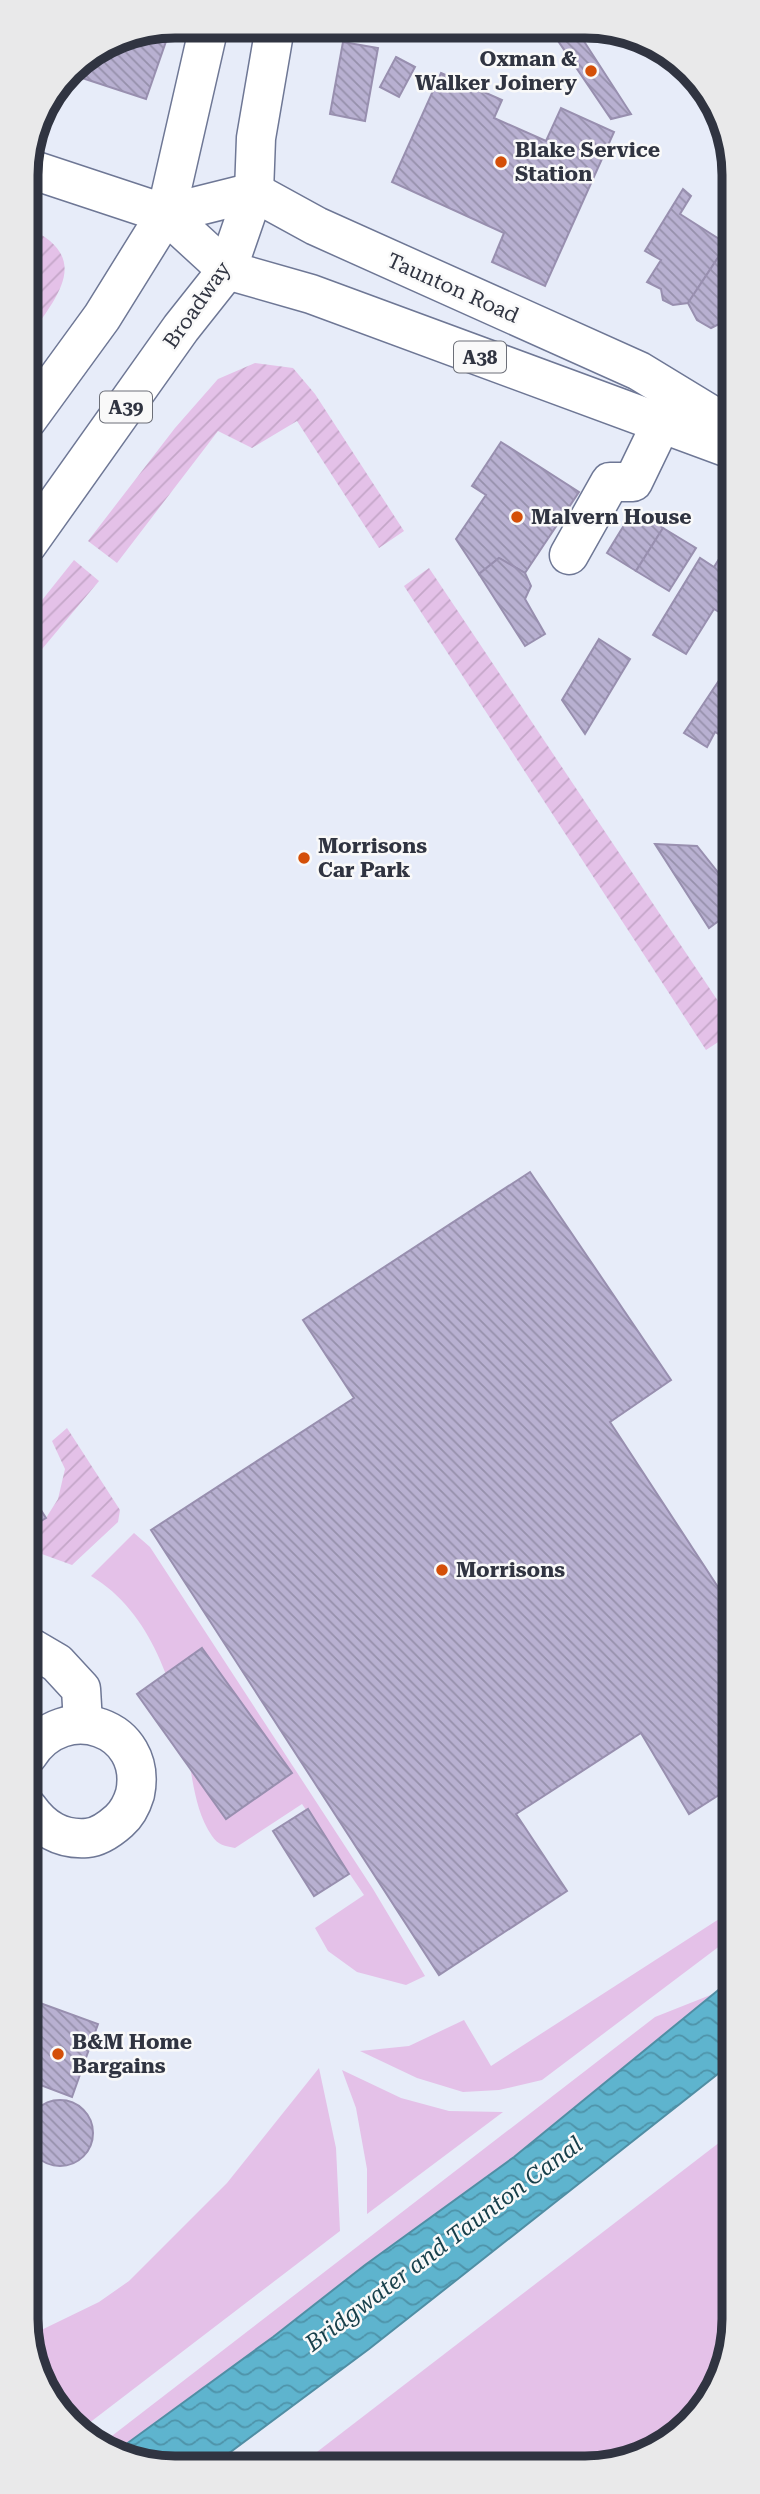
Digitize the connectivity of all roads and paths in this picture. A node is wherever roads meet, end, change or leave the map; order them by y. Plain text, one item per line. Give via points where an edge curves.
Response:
1 (206, 38) edge
2 (273, 38) edge
3 (39, 172) edge
4 (254, 192) junction
5 (166, 214) junction
6 (227, 270) junction
7 (39, 405) edge
8 (722, 421) edge
9 (661, 424) junction
10 (722, 446) edge
11 (39, 528) edge
12 (569, 555) dead end
13 (38, 1652) edge
14 (83, 1723) junction
15 (38, 1740) edge
16 (38, 1822) edge

1 - 5 main road
2 - 4 main road, Broadway via 256,138
3 - 5 main road
4 - 5 main road
4 - 6 main road, Broadway / A39
4 - 8 main road, Taunton Road / A38 via 316,226 639,371
5 - 6 main road, A38
5 - 7 main road via 102,317
6 - 9 main road, A38 via 311,294
6 - 11 main road, Broadway / A39
9 - 10 main road, A38
9 - 12 main road via 633,482 610,482
13 - 14 main road via 57,1663 81,1689
14 - 15 main road via 50,1731
14 - 16 main road via 116,1736 128,1749 137,1783 133,1801 125,1816 92,1837 73,1839

